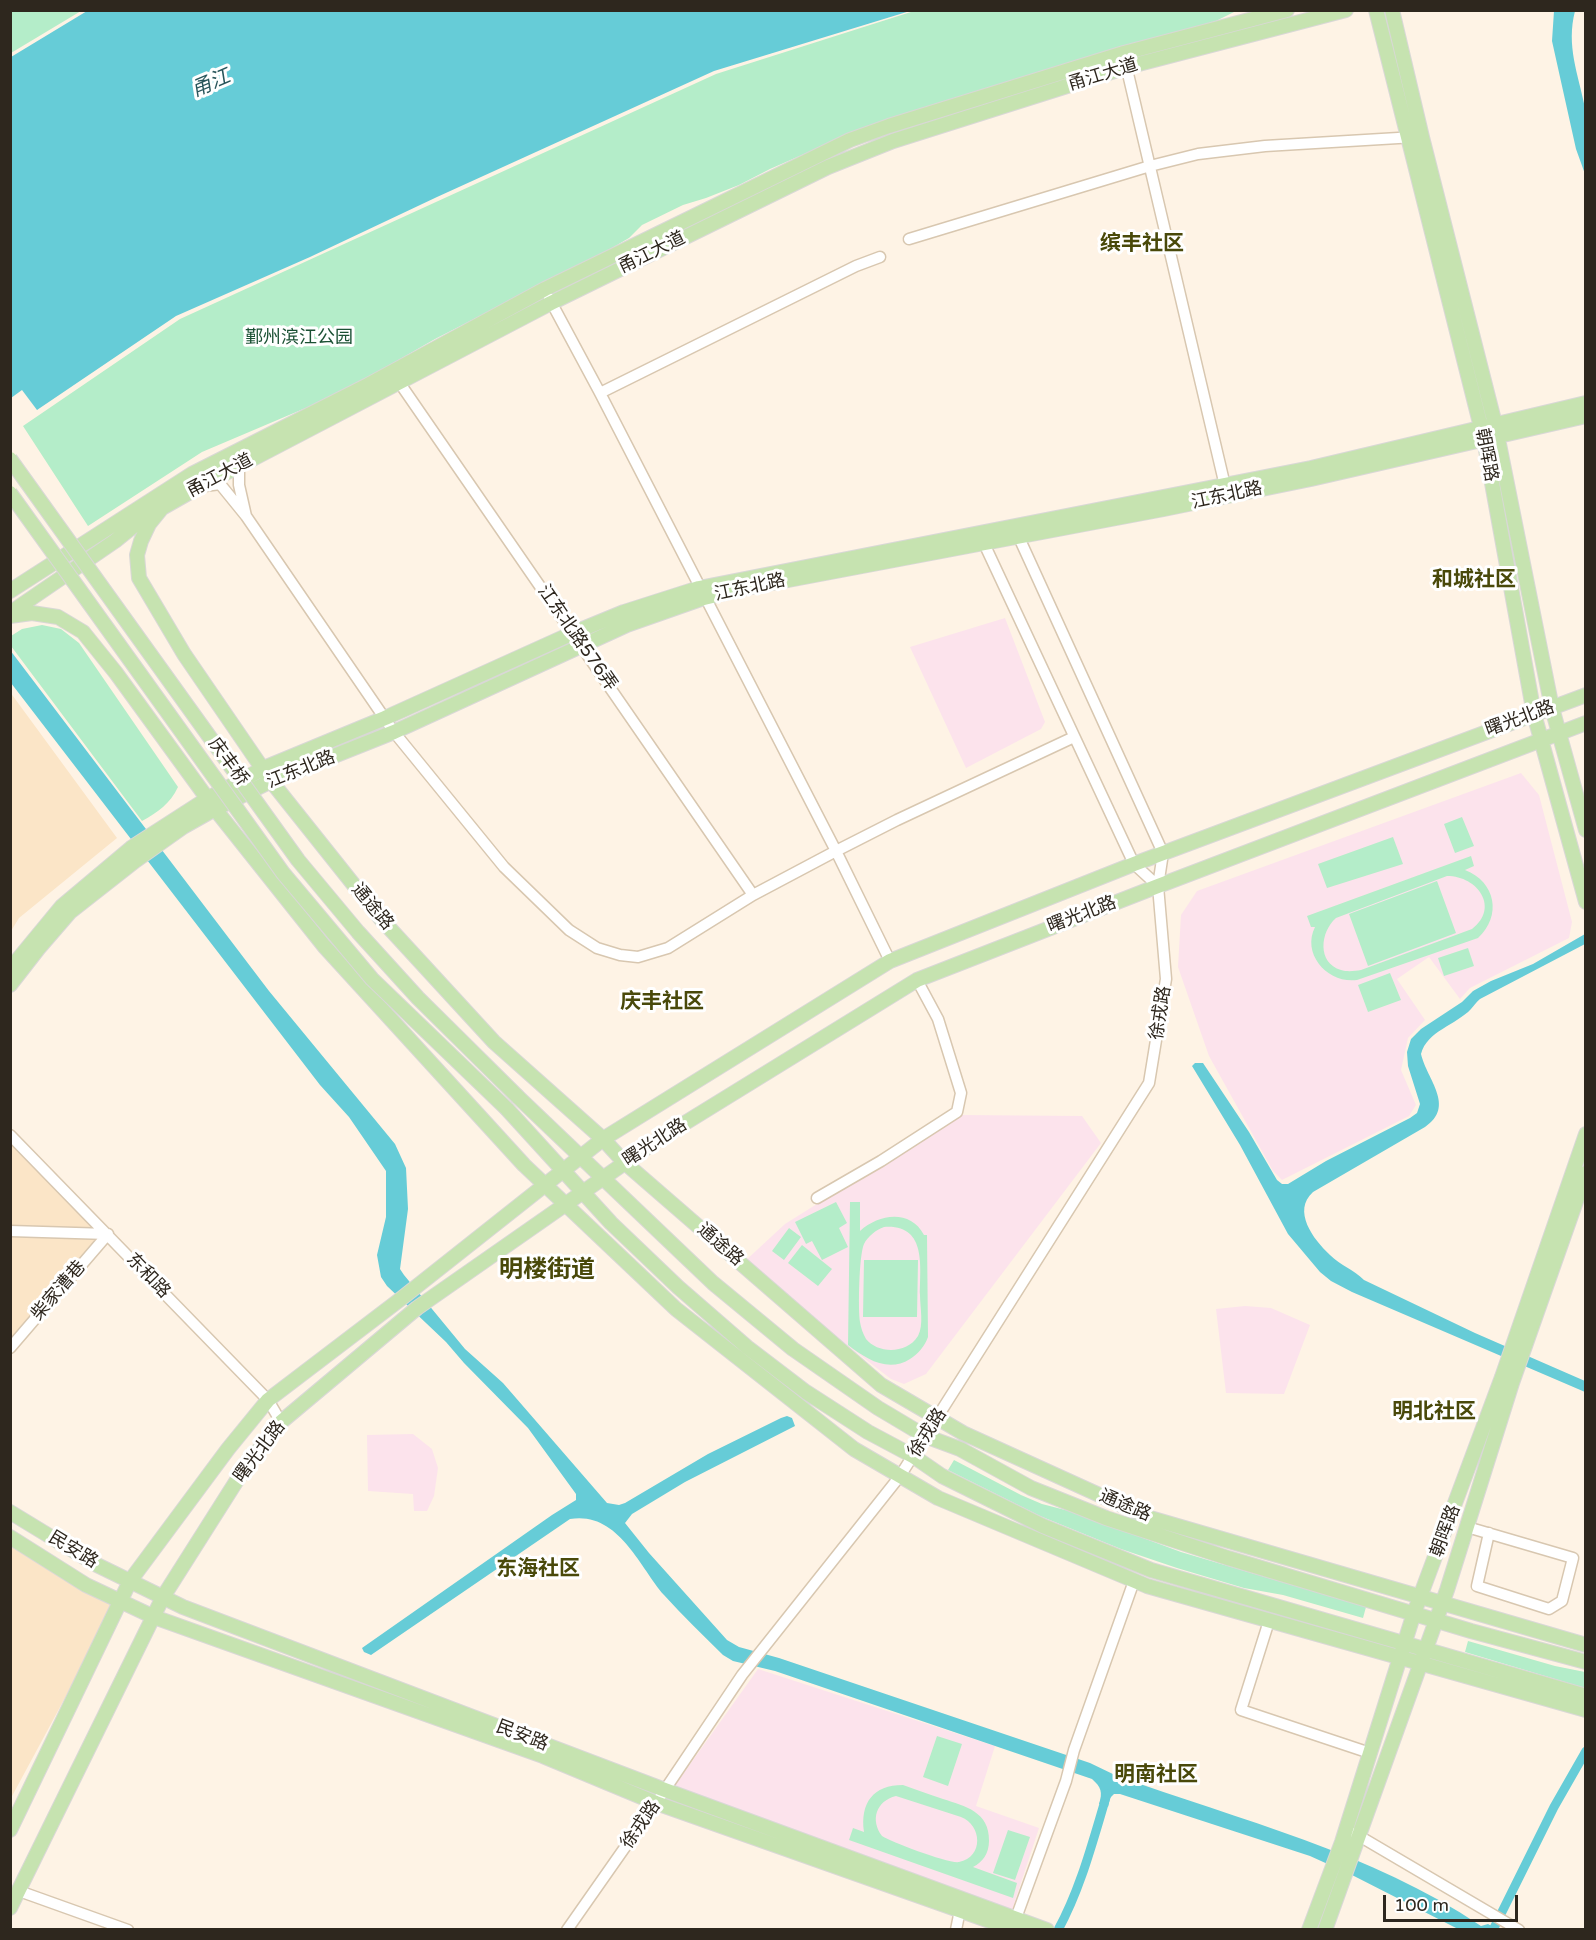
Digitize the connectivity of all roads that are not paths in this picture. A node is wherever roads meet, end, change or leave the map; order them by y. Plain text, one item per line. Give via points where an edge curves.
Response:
1 (1287, 10) edge
2 (1346, 10) edge
3 (1376, 10) edge
4 (1392, 10) edge
5 (1125, 60) junction
6 (1415, 137) junction
7 (1150, 166) junction
8 (909, 239) dead end
9 (880, 257) dead end
10 (545, 290) junction
11 (551, 303) junction
12 (399, 382) junction
13 (600, 393) junction
14 (1586, 403) edge
15 (1586, 416) edge
16 (1497, 430) junction
17 (1482, 433) junction
18 (10, 459) edge
19 (239, 465) junction
20 (199, 487) junction
21 (1226, 491) junction
22 (10, 493) edge
23 (162, 508) junction
24 (246, 516) junction
25 (1016, 531) junction
26 (982, 538) junction
27 (10, 591) edge
28 (702, 593) junction
29 (10, 615) edge
30 (573, 633) junction
31 (581, 645) junction
32 (1586, 695) edge
33 (1552, 708) junction
34 (1534, 714) junction
35 (385, 718) junction
36 (1586, 723) edge
37 (394, 732) junction
38 (1559, 733) junction
39 (1074, 737) junction
40 (1541, 740) junction
41 (264, 768) junction
42 (272, 781) junction
43 (211, 804) junction
44 (1586, 830) edge
45 (836, 851) junction
46 (1163, 853) junction
47 (133, 854) junction
48 (1134, 864) junction
49 (1158, 886) junction
50 (753, 895) junction
51 (1586, 902) edge
52 (890, 961) junction
53 (10, 969) edge
54 (916, 980) junction
55 (10, 985) edge
56 (518, 1097) joint
57 (1586, 1134) edge
58 (10, 1135) edge
59 (603, 1139) junction
60 (580, 1157) junction
61 (624, 1162) junction
62 (564, 1171) junction
63 (1586, 1173) edge
64 (602, 1178) junction
65 (546, 1185) junction
66 (582, 1191) junction
67 (817, 1198) dead end
68 (565, 1205) junction
69 (10, 1231) edge
70 (108, 1234) junction
71 (1526, 1326) junction
72 (10, 1348) edge
73 (1507, 1380) junction
74 (268, 1400) junction
75 (938, 1418) junction
76 (281, 1422) junction
77 (925, 1436) junction
78 (913, 1456) junction
79 (900, 1476) junction
80 (10, 1512) edge
81 (1467, 1527) junction
82 (1489, 1533) junction
83 (10, 1537) edge
84 (130, 1581) junction
85 (1134, 1581) junction
86 (163, 1597) junction
87 (1421, 1597) junction
88 (121, 1602) junction
89 (1442, 1603) junction
90 (1414, 1613) junction
91 (154, 1617) junction
92 (1437, 1619) junction
93 (1269, 1621) junction
94 (1404, 1643) junction
95 (1586, 1645) edge
96 (1425, 1650) junction
97 (1400, 1658) junction
98 (1586, 1662) edge
99 (1420, 1664) junction
100 (1586, 1696) edge
101 (1586, 1710) edge
102 (1370, 1753) junction
103 (665, 1790) junction
104 (656, 1803) junction
105 (12, 1820) edge
106 (1352, 1840) junction
107 (19, 1891) junction
108 (10, 1908) edge
109 (960, 1910) junction
110 (1015, 1924) edge
111 (1042, 1928) edge
112 (1517, 1928) edge
113 (128, 1929) edge
114 (567, 1929) edge
115 (956, 1929) edge
116 (1309, 1929) edge
117 (1325, 1929) edge

1 - 5 main road, 甬江大道
2 - 5 main road, 甬江大道
3 - 6 main road, 朝晖路
4 - 6 main road, 朝晖路
5 - 7 street
5 - 10 main road, 甬江大道 via 900,122 850,140
5 - 11 main road, 甬江大道 via 837,163
6 - 7 street via 1232,149
6 - 16 main road, 朝晖路
6 - 17 main road, 朝晖路
7 - 8 street
7 - 21 street
9 - 13 street
10 - 11 street
10 - 27 main road, 甬江大道 via 192,474
11 - 12 main road, 甬江大道
11 - 13 street
12 - 19 main road, 甬江大道
12 - 30 street, 江东北路576弄
13 - 28 street
14 - 16 main road, 江东北路
15 - 16 main road, 江东北路
16 - 17 main road, 江东北路
16 - 33 main road, 朝晖路
17 - 21 main road, 江东北路
17 - 34 main road, 朝晖路
18 - 56 main road, 庆丰桥, bridge via 298,860 418,998
19 - 20 main road, 甬江大道
19 - 24 street
20 - 23 main road, 甬江大道
20 - 24 street via 220,484
21 - 25 main road, 江东北路
22 - 62 main road, 庆丰桥, bridge via 283,873 372,979 507,1109
23 - 29 main road, 甬江大道
23 - 41 main road, 通途路 via 141,541 137,555 139,578 184,654
24 - 35 street
25 - 26 main road, 江东北路
25 - 46 street
26 - 28 main road, 江东北路 via 881,562
26 - 39 street
28 - 30 main road, 江东北路 via 624,612
28 - 31 main road, 江东北路
28 - 45 street
29 - 43 main road via 58,617 82,632
30 - 31 street, 江东北路576弄
30 - 35 main road, 江东北路
31 - 37 main road, 江东北路
31 - 50 street, 江东北路576弄
32 - 33 main road, 曙光北路
33 - 34 main road, 曙光北路
33 - 38 main road, 朝晖路
34 - 40 main road, 朝晖路
34 - 46 main road, 曙光北路
35 - 37 street
35 - 41 main road, 江东北路
36 - 38 main road, 曙光北路
37 - 42 main road, 江东北路
37 - 50 street via 504,867 569,930 597,948 630,958 668,948
38 - 40 main road, 曙光北路
38 - 44 main road, 朝晖路
39 - 45 street
39 - 48 street
40 - 49 main road, 曙光北路
40 - 51 main road, 朝晖路
41 - 42 main road, 通途路
41 - 43 main road, 江东北路
42 - 43 main road, 江东北路
42 - 59 main road, 通途路 via 381,919 494,1042
43 - 47 main road, 江东北路
43 - 65 main road via 324,946
45 - 50 street
45 - 52 street
46 - 48 main road, 曙光北路
46 - 49 street, 徐戎路
47 - 53 main road, 江东北路 via 62,906
47 - 55 main road, 江东北路 via 70,912
48 - 49 street
48 - 52 main road, 曙光北路
49 - 54 main road, 曙光北路
49 - 75 street, 徐戎路 via 1166,979 1149,1083
52 - 59 main road, 曙光北路
54 - 61 main road, 曙光北路
54 - 67 street via 938,1019 961,1093 957,1112
56 - 60 main road, 通途路
57 - 71 main road, 朝晖路
58 - 70 street, 东和路
59 - 60 main road, 曙光北路
59 - 61 main road, 通途路
60 - 62 main road, 曙光北路
60 - 64 main road, 通途路
61 - 64 main road, 曙光北路
61 - 75 main road, 通途路 via 881,1385
62 - 65 main road, 曙光北路
62 - 66 main road
63 - 71 main road, 朝晖路
64 - 66 main road, 曙光北路
64 - 77 main road, 通途路 via 713,1283 793,1349
65 - 68 main road
65 - 74 main road, 曙光北路
66 - 68 main road, 曙光北路
66 - 78 main road via 678,1287 747,1347 806,1392
68 - 76 main road, 曙光北路 via 417,1308
68 - 79 main road via 676,1309 854,1449
69 - 70 street
70 - 72 street, 柴家漕巷
70 - 74 street, 东和路
71 - 73 main road, 朝晖路
73 - 81 main road, 朝晖路
73 - 87 main road, 朝晖路
74 - 76 street, 东和路
74 - 84 main road, 曙光北路
75 - 77 street, 徐戎路
75 - 87 main road, 通途路 via 963,1434 1150,1518
76 - 86 main road, 曙光北路 via 246,1466
77 - 78 street, 徐戎路
77 - 90 main road, 通途路 via 960,1449 1031,1488 1106,1518
78 - 79 street, 徐戎路
78 - 94 main road via 942,1476 1043,1526 1151,1570
79 - 85 main road via 938,1498
79 - 103 street, 徐戎路 via 742,1675
80 - 84 main road, 民安路
81 - 82 street
81 - 89 main road, 朝晖路
82 - 82 street via 1573,1558 1562,1601 1549,1609 1477,1586
83 - 88 main road, 民安路 via 86,1585
84 - 86 main road, 民安路
84 - 88 main road, 曙光北路
85 - 93 main road
85 - 110 street
86 - 91 main road, 曙光北路
86 - 103 main road, 民安路
87 - 89 main road, 通途路
87 - 90 main road, 朝晖路
88 - 91 main road, 民安路
88 - 105 main road, 曙光北路
89 - 92 main road, 朝晖路
89 - 95 main road, 通途路
90 - 92 main road, 通途路
90 - 94 main road, 朝晖路
91 - 104 main road, 民安路 via 543,1756
91 - 107 main road, 曙光北路
92 - 96 main road, 朝晖路
92 - 98 main road, 通途路
93 - 97 main road
93 - 102 street via 1241,1710
94 - 96 main road
94 - 97 main road, 朝晖路
96 - 99 main road, 朝晖路
96 - 100 main road
97 - 99 main road
97 - 102 main road, 朝晖路
99 - 101 main road
99 - 106 main road, 朝晖路
102 - 106 main road, 朝晖路 via 1346,1828
103 - 104 street, 徐戎路
103 - 110 main road, 民安路
104 - 109 main road, 民安路
104 - 114 street, 徐戎路
106 - 112 street
106 - 116 main road, 朝晖路 via 1328,1877
106 - 117 main road, 朝晖路 via 1343,1881
107 - 108 main road, 曙光北路
107 - 113 street
109 - 110 main road, 民安路
109 - 115 street
110 - 111 main road, 民安路

